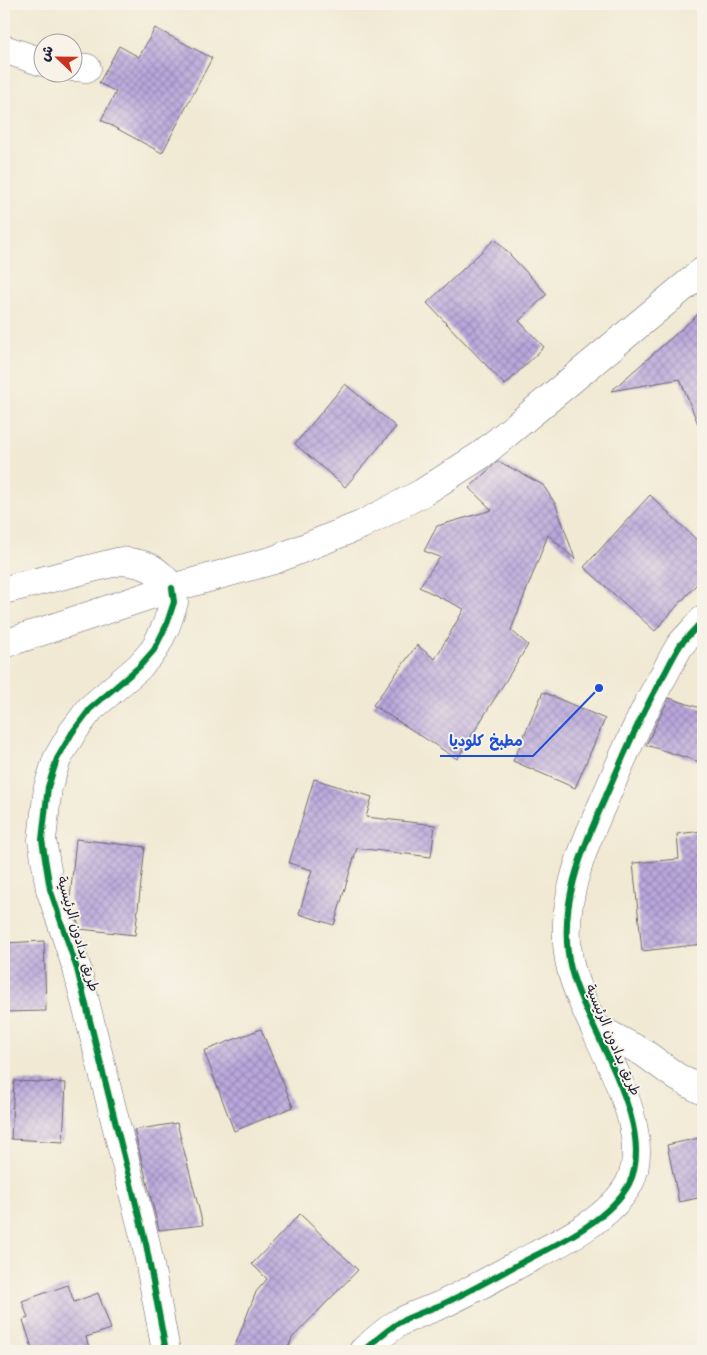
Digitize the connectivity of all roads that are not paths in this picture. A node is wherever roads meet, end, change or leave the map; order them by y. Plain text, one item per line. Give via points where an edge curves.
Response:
1 (4, 49) edge
2 (32, 59) edge
3 (703, 271) edge
4 (172, 588) junction
5 (4, 590) edge
6 (703, 620) edge
7 (4, 644) edge
8 (595, 1027) junction
9 (703, 1091) edge
10 (166, 1351) edge
11 (364, 1351) edge

1 - 2 street
3 - 4 street via 481,455 422,493 361,525 274,560
4 - 5 street via 161,574 139,563 121,561
4 - 7 street
4 - 10 street, طريق بدادون الرئيسية via 174,602 154,650 90,709 57,759 48,787 42,840 50,889 76,969 146,1244
6 - 8 street, طريق بدادون الرئيسية via 681,645 637,726 585,841 571,889 566,928 570,968
8 - 9 street via 644,1053
8 - 11 street, طريق بدادون الرئيسية via 624,1096 636,1143 633,1170 616,1201 564,1240 475,1289 400,1322

